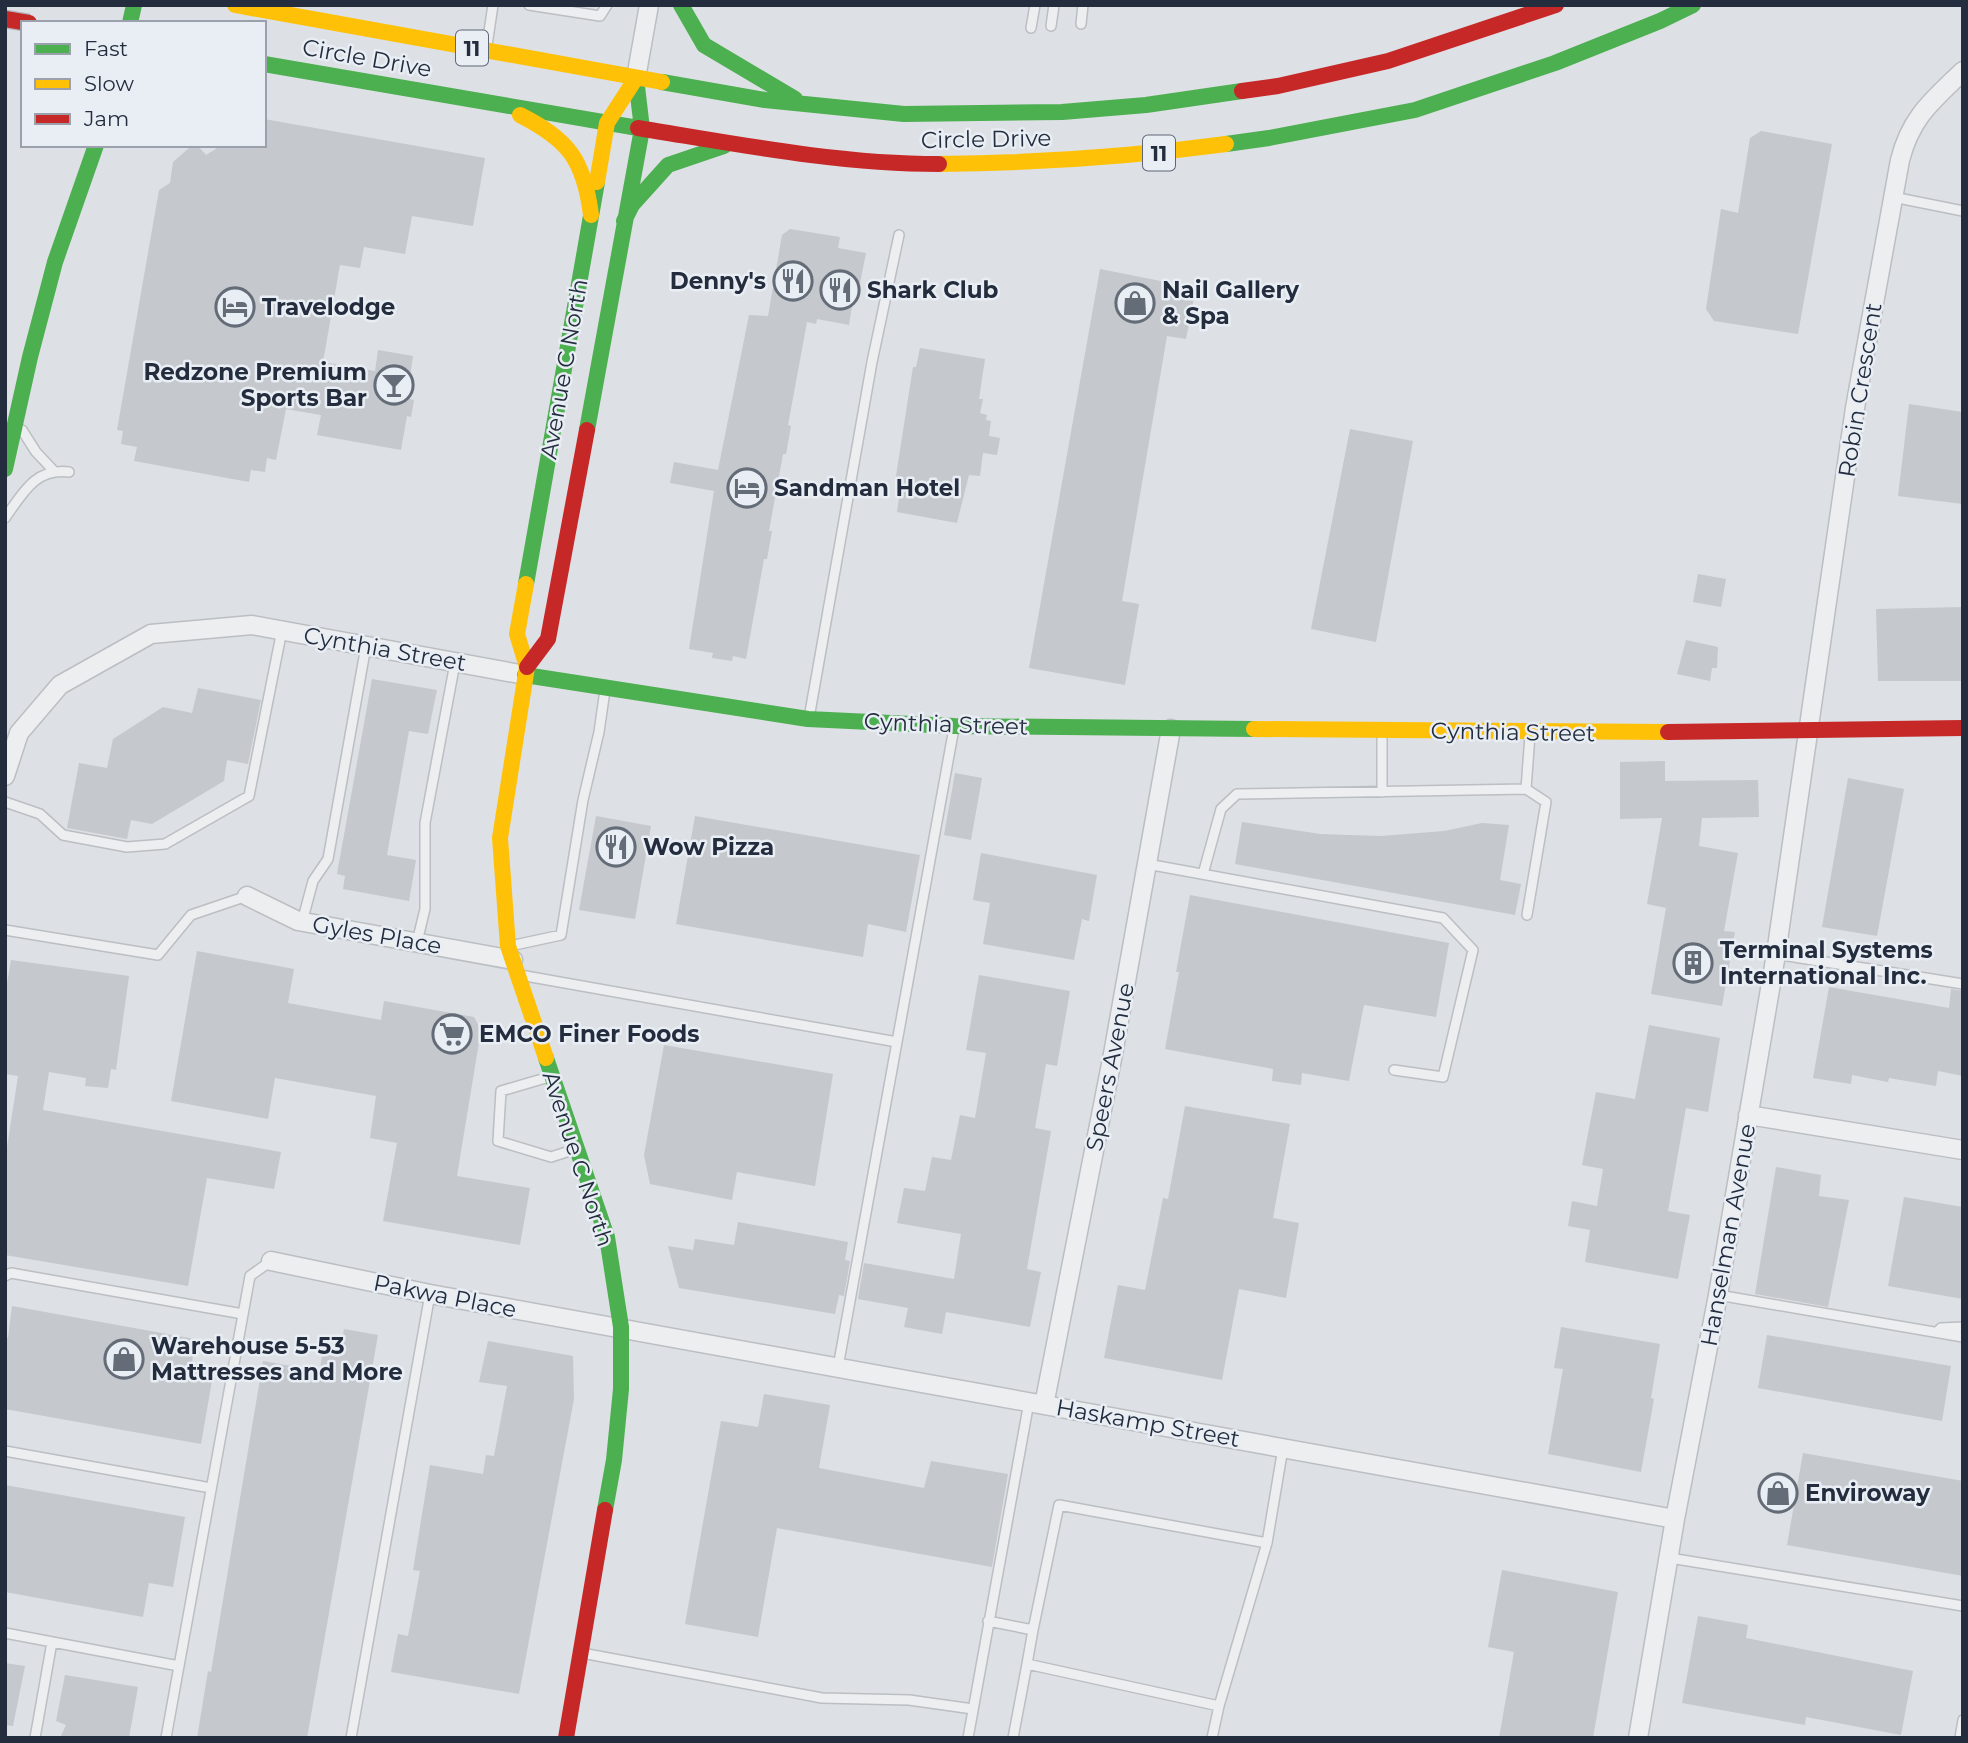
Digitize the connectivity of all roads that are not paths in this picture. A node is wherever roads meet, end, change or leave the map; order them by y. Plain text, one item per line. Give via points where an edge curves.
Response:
1 (9, 5) edge
2 (235, 5) edge
3 (276, 5) edge
4 (494, 5) edge
5 (529, 5) edge
6 (607, 5) edge
7 (649, 5) edge
8 (681, 5) edge
9 (1035, 5) edge
10 (1054, 5) edge
11 (1083, 5) edge
12 (1556, 5) edge
13 (1693, 5) edge
14 (1479, 13) dead end
15 (339, 14) edge
16 (309, 18) junction
17 (1081, 24) dead end
18 (1051, 26) dead end
19 (1031, 28) dead end
20 (5, 31) edge
21 (1437, 46) junction
22 (486, 50) junction
23 (266, 64) edge
24 (1961, 74) edge
25 (636, 78) junction
26 (492, 102) junction
27 (806, 106) junction
28 (607, 124) junction
29 (642, 129) junction
30 (731, 144) junction
31 (95, 147) edge
32 (1893, 197) junction
33 (1963, 211) edge
34 (591, 215) junction
35 (624, 221) junction
36 (899, 235) dead end
37 (15, 419) junction
38 (5, 469) edge
39 (53, 470) junction
40 (69, 472) dead end
41 (543, 486) junction
42 (575, 491) junction
43 (5, 518) edge
44 (282, 631) junction
45 (366, 646) junction
46 (455, 663) junction
47 (526, 671) junction
48 (605, 688) junction
49 (808, 719) junction
50 (954, 726) junction
51 (1963, 728) edge
52 (1171, 729) junction
53 (1382, 731) junction
54 (1808, 731) junction
55 (1530, 732) junction
56 (5, 776) edge
57 (1526, 789) junction
58 (1382, 792) junction
59 (5, 802) edge
60 (1147, 864) junction
61 (1203, 874) junction
62 (247, 896) joint
63 (1527, 915) dead end
64 (302, 922) junction
65 (5, 930) edge
66 (416, 942) junction
67 (1776, 954) junction
68 (513, 960) junction
69 (1963, 984) edge
70 (897, 1042) junction
71 (1394, 1070) dead end
72 (552, 1076) junction
73 (1748, 1115) junction
74 (578, 1148) junction
75 (1963, 1150) edge
76 (271, 1261) joint
77 (5, 1276) edge
78 (430, 1294) junction
79 (1718, 1295) junction
80 (243, 1314) junction
81 (1963, 1327) edge
82 (621, 1328) junction
83 (1936, 1333) junction
84 (1963, 1337) edge
85 (838, 1367) junction
86 (1037, 1403) junction
87 (1283, 1448) junction
88 (5, 1451) edge
89 (211, 1488) junction
90 (1675, 1519) junction
91 (1267, 1543) junction
92 (1670, 1558) junction
93 (1963, 1606) edge
94 (988, 1621) junction
95 (1033, 1630) junction
96 (5, 1633) edge
97 (52, 1642) junction
98 (581, 1653) junction
99 (1027, 1664) junction
100 (179, 1666) junction
101 (1219, 1706) junction
102 (973, 1709) junction
103 (1963, 1720) edge
104 (35, 1738) edge
105 (166, 1738) edge
106 (351, 1738) edge
107 (566, 1738) edge
108 (968, 1738) edge
109 (1013, 1738) edge
110 (1212, 1738) edge
111 (1638, 1738) edge
112 (1960, 1738) edge

1 - 20 main road
2 - 16 main road, Circle Drive / 11
3 - 16 main road
4 - 22 lane
5 - 6 lane via 600,16
7 - 25 street, Avenue C North
8 - 27 main road via 704,46
9 - 19 lane
10 - 18 lane
11 - 17 lane
12 - 21 main road, Circle Drive / 11
13 - 30 main road, Circle Drive / 11 via 1603,44 1415,110 1269,138 1142,155 1018,163 900,164
14 - 21 main road
15 - 16 main road, Circle Drive / 11
15 - 22 main road, Circle Drive / 11
21 - 27 main road, Circle Drive / 11 via 1278,86 1146,105 941,114
22 - 25 main road, Circle Drive / 11
23 - 26 main road, Circle Drive / 11
24 - 32 street, Robin Crescent via 1913,124
25 - 27 main road, Circle Drive / 11
25 - 28 main road, Avenue C North
25 - 29 main road, Avenue C North
26 - 28 main road, Circle Drive / 11
26 - 34 main road via 548,130 578,157
28 - 29 main road, Circle Drive / 11
28 - 34 main road, Avenue C North
29 - 30 main road, Circle Drive / 11
29 - 35 main road, Avenue C North
30 - 35 main road via 668,165 632,205
31 - 37 main road via 55,262
32 - 33 lane
32 - 54 street, Robin Crescent via 1855,408
34 - 41 main road, Avenue C North
35 - 42 main road, Avenue C North
36 - 49 lane
37 - 38 main road
37 - 39 lane
39 - 40 lane
39 - 43 lane via 33,482
41 - 42 street
41 - 47 main road, Avenue C North via 517,635
42 - 47 main road, Avenue C North via 548,639
44 - 45 street, Cynthia Street
44 - 56 street, Cynthia Street via 252,625 151,634 61,685 19,733
44 - 59 lane via 249,796 165,844 127,847 63,835 40,814
45 - 46 street, Cynthia Street
45 - 64 lane via 328,859 313,881
46 - 47 street, Cynthia Street
46 - 66 lane via 425,823 425,909
47 - 48 main road, Cynthia Street
47 - 68 main road, Avenue C North via 499,838
48 - 49 main road, Cynthia Street
48 - 68 lane via 561,935
49 - 50 main road, Cynthia Street
50 - 52 main road, Cynthia Street
50 - 70 lane
51 - 54 main road, Cynthia Street
52 - 53 main road, Cynthia Street
52 - 60 street, Speers Avenue
53 - 55 main road, Cynthia Street
53 - 58 lane
54 - 55 main road, Cynthia Street
54 - 67 street, Hanselman Avenue
55 - 57 lane
57 - 58 lane
57 - 63 lane via 1546,802
58 - 61 lane via 1237,794 1221,809
60 - 61 lane
60 - 86 street, Speers Avenue
61 - 71 lane via 1443,918 1473,950 1443,1077
62 - 64 street, Gyles Place
62 - 65 lane via 191,915 158,955
64 - 66 street, Gyles Place
66 - 68 street, Gyles Place
67 - 69 lane
67 - 73 street, Hanselman Avenue
68 - 70 lane
68 - 72 main road, Avenue C North
70 - 85 lane
72 - 74 main road, Avenue C North
72 - 74 lane via 501,1091 498,1141 551,1157
73 - 75 street
73 - 79 street, Hanselman Avenue
74 - 82 main road, Avenue C North via 607,1237
76 - 78 street, Pakwa Place
76 - 80 lane via 250,1276
77 - 80 lane via 11,1273
78 - 82 street, Pakwa Place
78 - 106 lane
79 - 83 lane
79 - 90 street, Hanselman Avenue
80 - 89 lane
81 - 83 lane via 1941,1328
82 - 85 street, Haskamp Street
82 - 98 main road, Avenue C North via 614,1460
83 - 84 lane
85 - 86 street, Haskamp Street
86 - 87 street, Haskamp Street
86 - 94 lane
87 - 90 street, Haskamp Street
87 - 91 lane
88 - 89 lane
89 - 100 lane
90 - 92 street, Hanselman Avenue
91 - 95 lane via 1059,1505
91 - 101 lane
92 - 93 lane
92 - 111 street, Hanselman Avenue
94 - 95 lane
94 - 102 lane
95 - 99 lane
96 - 97 lane
97 - 100 lane
97 - 104 lane
98 - 102 lane via 822,1698 909,1700
98 - 107 main road, Avenue C North
99 - 101 lane
99 - 109 lane
100 - 105 lane
101 - 110 lane
102 - 108 lane
103 - 112 lane

